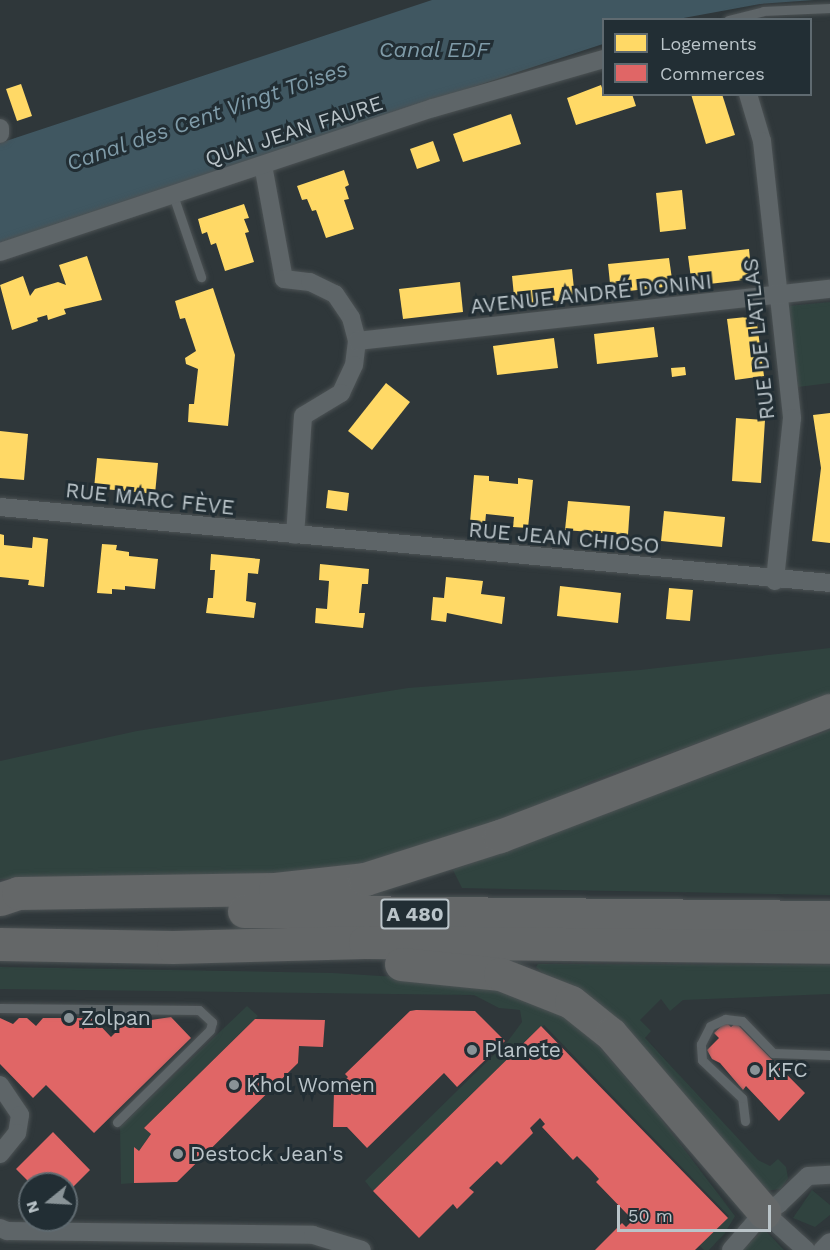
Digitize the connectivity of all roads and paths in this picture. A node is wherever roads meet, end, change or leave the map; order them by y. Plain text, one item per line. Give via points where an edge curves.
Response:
1 (830, 8) edge
2 (736, 18) edge
3 (602, 59) edge
4 (749, 96) edge
5 (0, 128) edge
6 (0, 134) edge
7 (263, 165) junction
8 (173, 195) junction
9 (0, 252) edge
10 (201, 277) dead end
11 (830, 290) edge
12 (779, 296) junction
13 (357, 341) junction
14 (0, 507) edge
15 (295, 536) junction
16 (775, 580) junction
17 (830, 583) edge
18 (826, 710) edge
19 (0, 899) edge
20 (0, 906) edge
21 (830, 917) edge
22 (0, 944) edge
23 (173, 946) junction
24 (830, 947) edge
25 (0, 1008) edge
26 (830, 1055) edge
27 (0, 1085) edge
28 (745, 1121) dead end
29 (117, 1122) dead end
30 (0, 1154) edge
31 (830, 1175) edge
32 (764, 1212) junction
33 (0, 1228) edge
34 (830, 1242) edge
35 (362, 1250) edge
36 (730, 1250) edge
37 (809, 1250) edge

1 - 2 lane via 763,11
3 - 7 street, QUAI JEAN FAURE via 433,108
4 - 12 street, RUE DE L'ATLAS via 762,141
5 - 6 street
7 - 8 street, QUAI JEAN FAURE
7 - 13 street via 284,279 310,282 334,294 351,318
8 - 9 street, QUAI JEAN FAURE
8 - 10 lane
11 - 12 street, AVENUE ANDRÉ DONINI
12 - 13 street, AVENUE ANDRÉ DONINI
12 - 16 street, RUE DE L'ATLAS via 792,418
13 - 15 street via 354,365 341,393 303,416
14 - 15 street, RUE MARC FÈVE
15 - 16 street, RUE JEAN CHIOSO
16 - 17 street, RUE JEAN CHIOSO
18 - 19 highway via 500,837 365,879 275,889 18,893
20 - 21 highway, A 480
22 - 23 highway, A 480
23 - 24 highway, A 480 via 365,942
23 - 32 highway via 214,957 470,969 515,979 571,1002 611,1034
25 - 29 lane via 199,1010 212,1022 210,1030
26 - 28 lane via 773,1053 742,1021 725,1019 710,1026 701,1044 702,1060 742,1098
27 - 30 street via 20,1115 18,1133
31 - 32 street via 808,1176 779,1204
32 - 36 street
32 - 37 street
33 - 35 street via 313,1235
34 - 37 street

